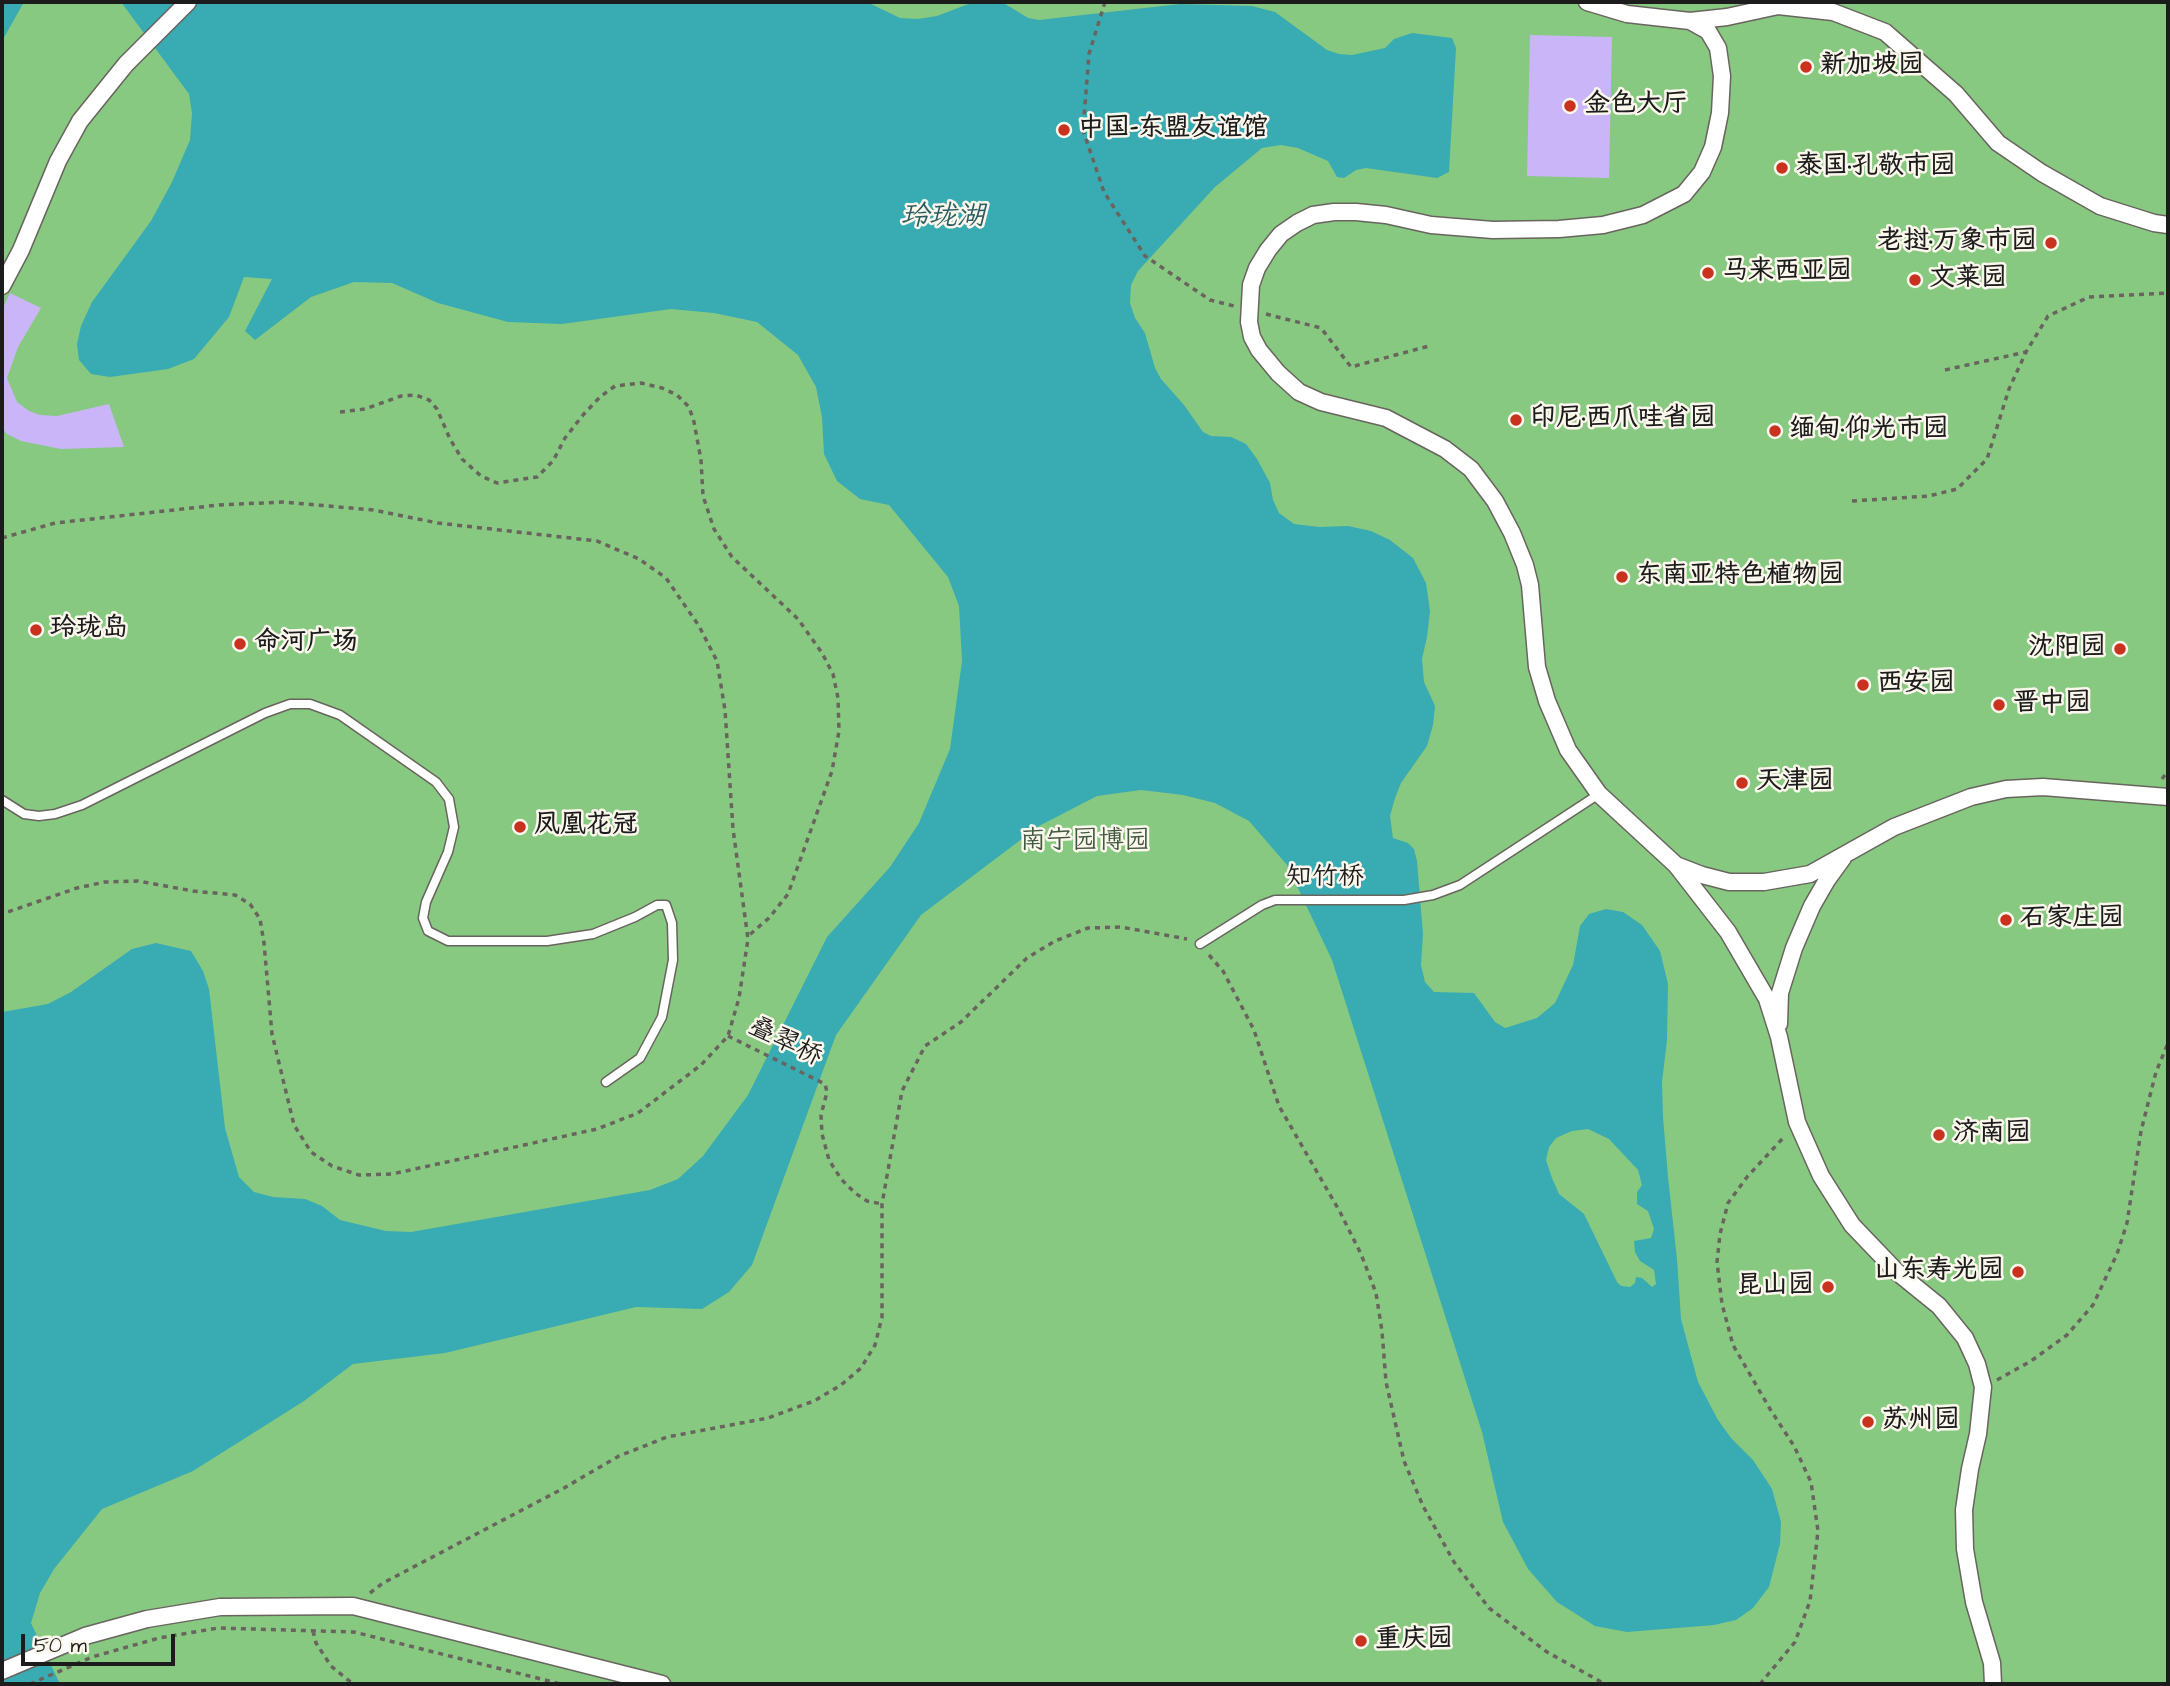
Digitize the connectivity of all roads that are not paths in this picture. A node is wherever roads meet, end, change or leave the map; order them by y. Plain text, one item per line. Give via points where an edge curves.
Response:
1 (188, 2) edge
2 (1587, 2) edge
3 (1690, 21) junction
4 (2168, 225) edge
5 (2, 286) edge
6 (1599, 794) junction
7 (2168, 797) edge
8 (2, 800) edge
9 (1847, 853) junction
10 (1676, 865) junction
11 (1200, 944) road end
12 (1779, 1037) junction
13 (606, 1082) dead end
14 (2, 1671) edge
15 (662, 1684) edge
16 (1993, 1684) edge

1 - 5 street via 126,64 80,121
2 - 3 street via 1626,14
3 - 4 street via 1778,6 1833,12 1885,32 1956,94 1998,143 2100,206
3 - 6 street via 1708,31 1718,48 1722,76 1713,147 1702,172 1684,194 1643,215 1559,229 1431,225 1356,212 1314,215 1281,234 1268,250 1253,280 1249,310 1252,337 1259,350 1300,392 1386,418 1424,436 1471,469 1495,501 1525,565 1537,667 1547,701 1568,750
6 - 10 street
6 - 11 lane, 知竹桥 via 1460,885 1405,900 1275,900
7 - 9 street via 2043,787 2006,789 1971,797 1894,827
8 - 13 lane via 24,814 55,814 289,704 310,704 340,715 436,782 449,799 454,827 449,852 426,902 423,918 428,931 448,941 547,941 593,934 666,905 673,960 662,1017 640,1058
9 - 10 street via 1810,874 1764,882 1729,882
9 - 12 street via 1812,906 1794,948 1780,993
10 - 12 street via 1728,932 1767,999
12 - 16 street via 1797,1122 1821,1176 1852,1225 1897,1272 1939,1306 1965,1338 1977,1364 1983,1387 1964,1510 1965,1549
14 - 15 street via 85,1636 147,1619 220,1607 353,1606

